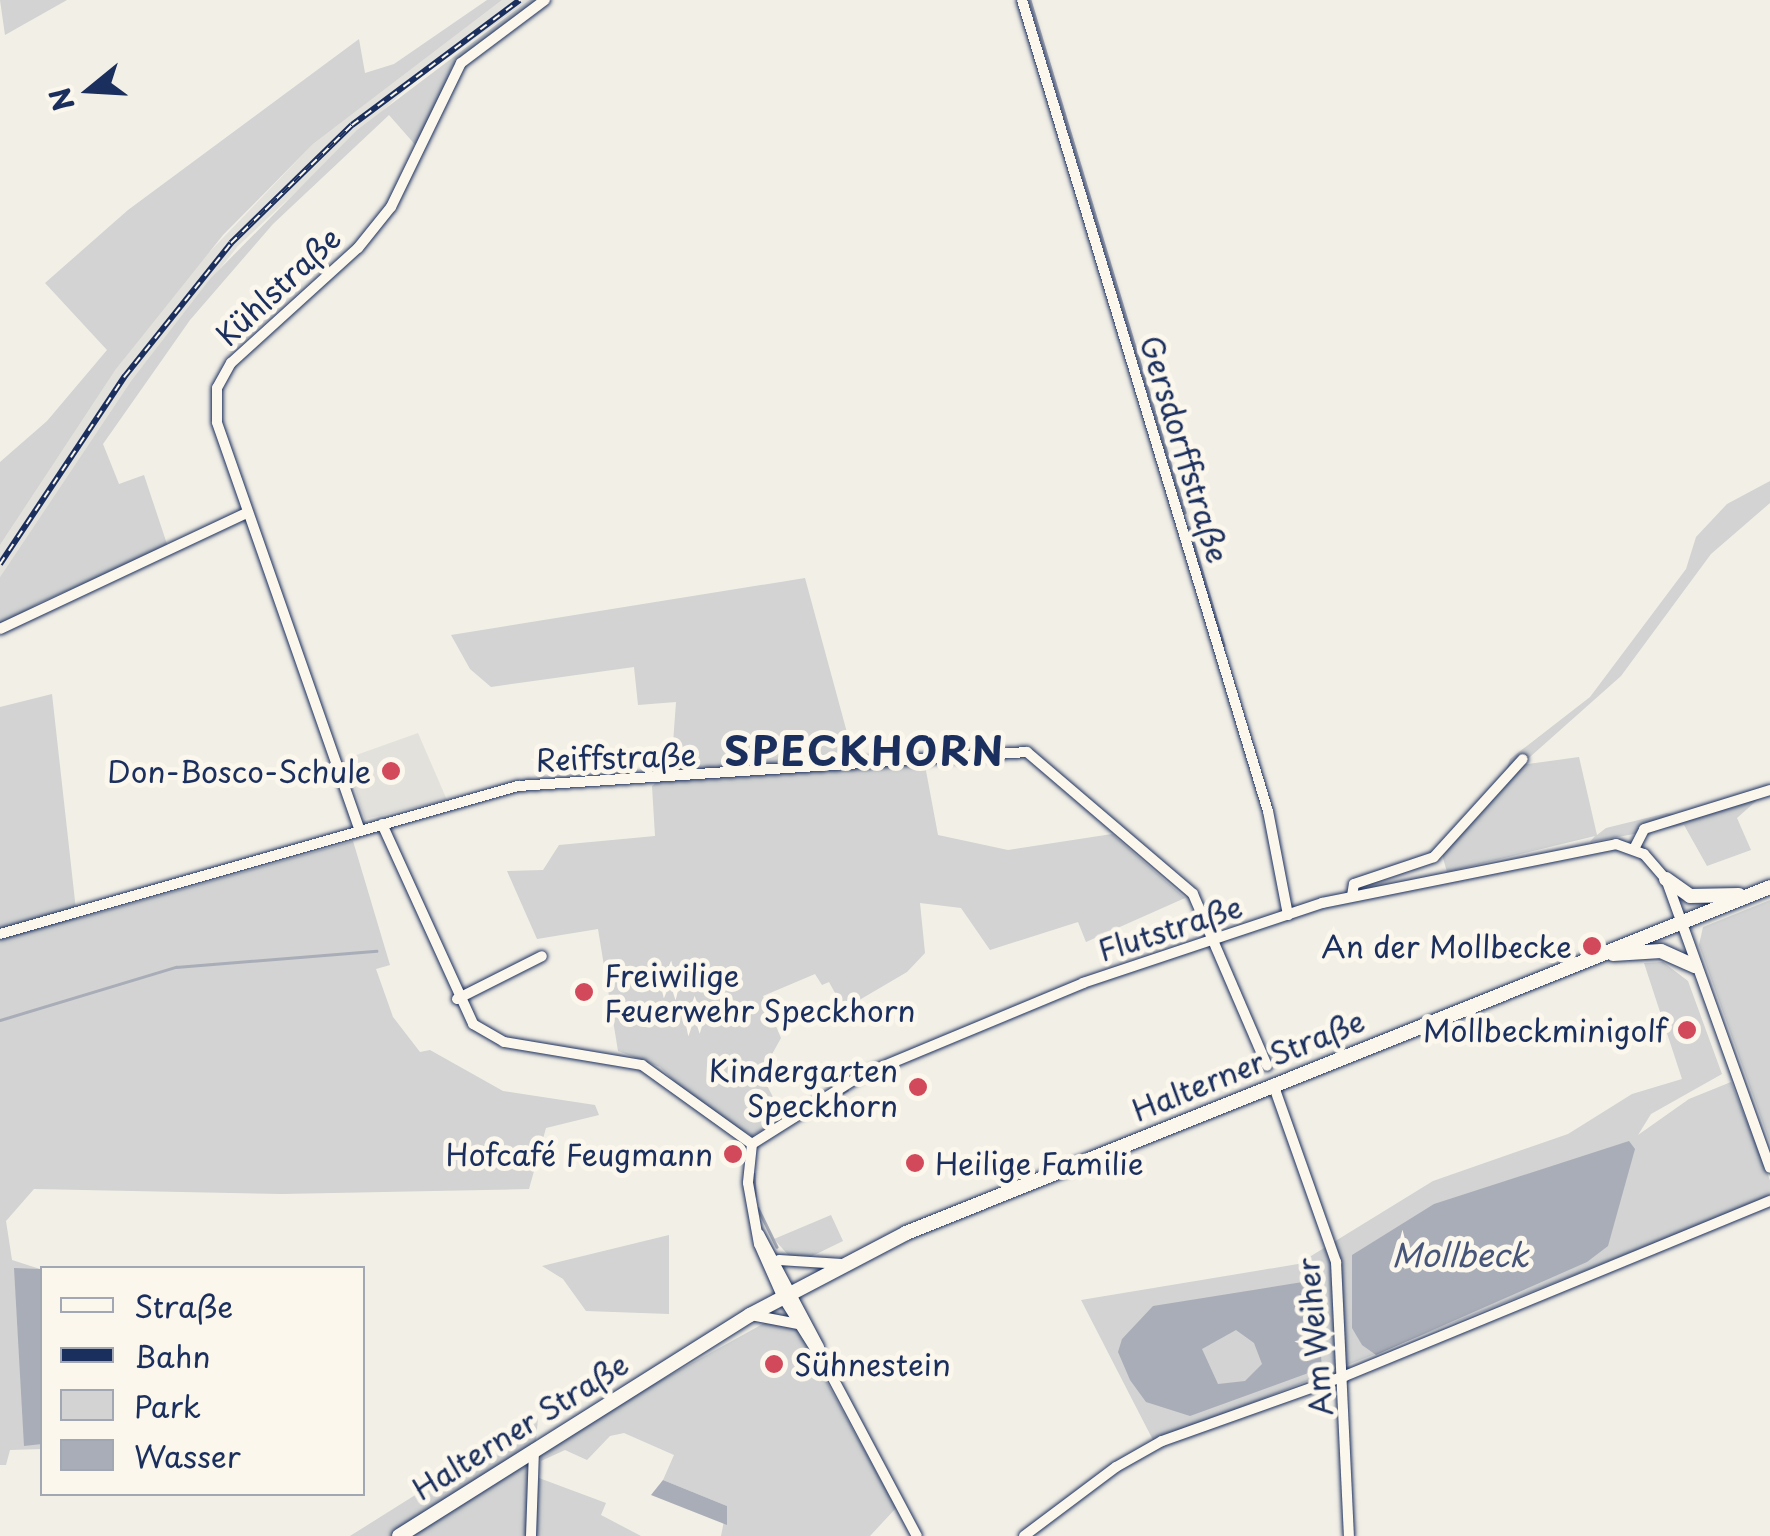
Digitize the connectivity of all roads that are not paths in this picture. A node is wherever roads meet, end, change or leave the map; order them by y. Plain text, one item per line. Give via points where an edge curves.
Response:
1 (545, 0) edge
2 (1022, 0) edge
3 (247, 513) junction
4 (0, 628) edge
5 (1523, 759) dead end
6 (1770, 790) edge
7 (382, 824) junction
8 (360, 831) junction
9 (1634, 849) junction
10 (1434, 857) junction
11 (1666, 879) junction
12 (1440, 881) junction
13 (1770, 887) edge
14 (1352, 896) junction
15 (1744, 897) junction
16 (1288, 915) junction
17 (1681, 923) junction
18 (0, 934) edge
19 (1216, 940) junction
20 (1608, 952) junction
21 (542, 956) dead end
22 (1695, 966) junction
23 (457, 999) junction
24 (1267, 1066) dead end
25 (1275, 1090) junction
26 (752, 1144) junction
27 (1770, 1168) edge
28 (1770, 1201) edge
29 (756, 1229) junction
30 (777, 1259) junction
31 (842, 1264) junction
32 (788, 1293) junction
33 (750, 1315) junction
34 (798, 1324) junction
35 (829, 1371) junction
36 (1345, 1376) junction
37 (534, 1449) junction
38 (399, 1536) edge
39 (531, 1536) edge
40 (917, 1536) edge
41 (1024, 1536) edge
42 (1349, 1536) edge

1 - 3 street, Kühlstraße via 460,62 391,207 358,248 224,373 217,422
2 - 16 street, Gersdorffstraße via 1268,811
3 - 4 street
3 - 8 street, Kühlstraße
5 - 10 street
6 - 9 street via 1644,829
7 - 8 street, Reiffstraße
7 - 19 street, Reiffstraße via 518,786 1026,752 1169,868 1193,894
7 - 23 street
8 - 18 street, Reiffstraße
9 - 11 street
9 - 12 street, Flutstraße via 1598,844
10 - 12 street
10 - 14 street via 1354,884
11 - 15 main road via 1690,896
11 - 17 street
12 - 14 street, Flutstraße
13 - 15 main road, Halterner Straße
14 - 16 street, Flutstraße
15 - 17 main road, Halterner Straße
16 - 19 street, Flutstraße
17 - 20 main road, Halterner Straße
17 - 22 street
19 - 24 street, Reiffstraße
19 - 26 street, Flutstraße via 1016,1006 850,1080
20 - 22 main road via 1661,951
20 - 25 main road, Halterner Straße
21 - 23 street
22 - 27 street
23 - 26 street via 473,1024 504,1042 642,1064
25 - 31 main road, Halterner Straße
25 - 36 street, Am Weiher via 1336,1262
26 - 29 street via 748,1183
28 - 36 street
29 - 30 street
29 - 32 street
30 - 31 street via 795,1266
30 - 32 street
31 - 32 main road, Halterner Straße
32 - 33 main road, Halterner Straße
32 - 34 street
32 - 35 street
33 - 34 street
33 - 37 main road, Halterner Straße
34 - 35 street
35 - 40 street
36 - 41 street via 1162,1442 1116,1466
36 - 42 street, Am Weiher
37 - 38 main road, Halterner Straße
37 - 39 street

